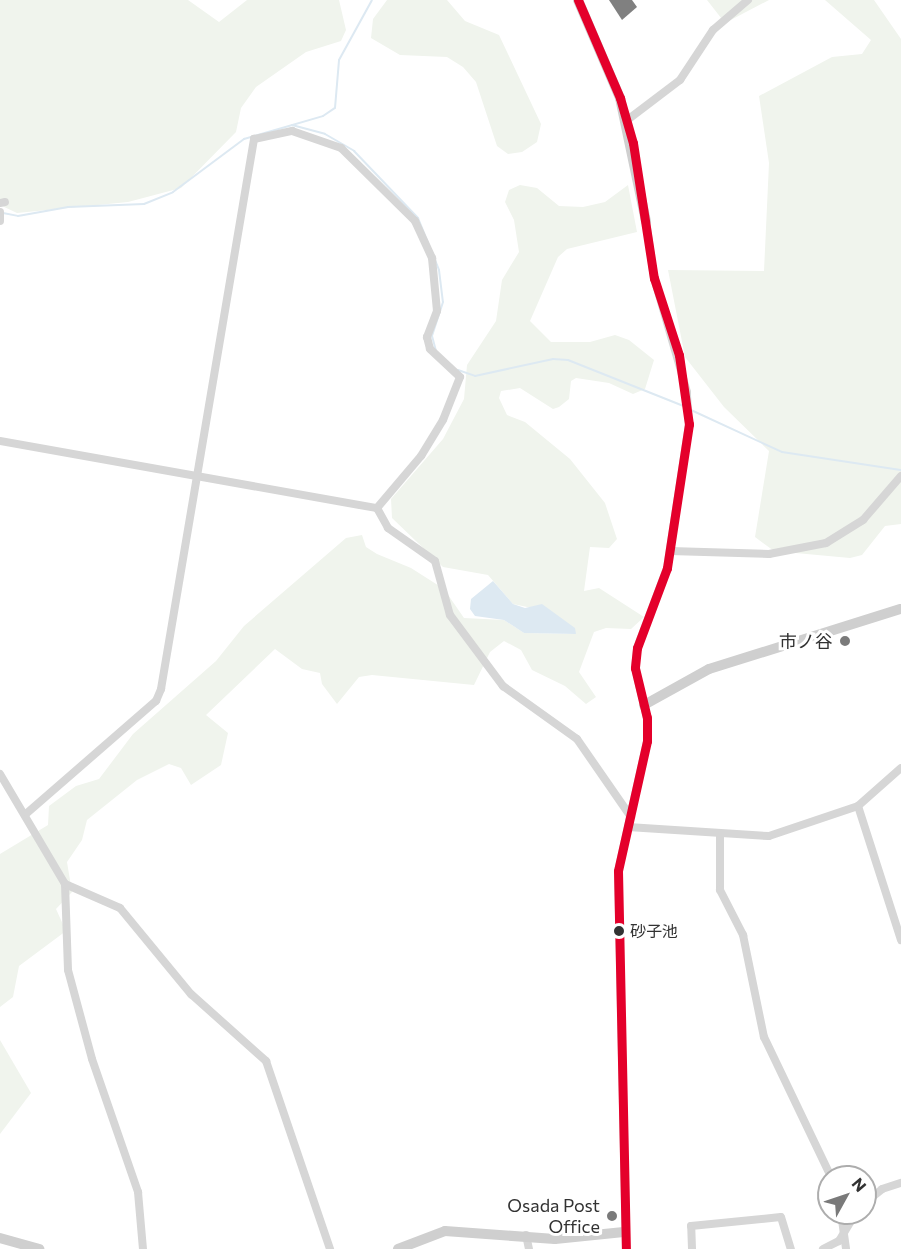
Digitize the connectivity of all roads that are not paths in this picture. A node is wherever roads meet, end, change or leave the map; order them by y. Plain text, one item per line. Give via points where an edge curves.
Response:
1 (578, 0) edge
2 (748, 0) edge
3 (626, 122) junction
4 (0, 212) edge
5 (0, 221) edge
6 (646, 222) joint
7 (0, 441) edge
8 (197, 476) junction
9 (901, 476) edge
10 (376, 508) junction
11 (670, 551) junction
12 (901, 609) edge
13 (644, 705) junction
14 (900, 772) edge
15 (0, 774) edge
16 (858, 806) junction
17 (27, 813) junction
18 (631, 817) junction
19 (628, 827) junction
20 (720, 835) junction
21 (65, 884) junction
22 (901, 940) edge
23 (825, 1165) edge
24 (901, 1182) edge
25 (877, 1193) edge
26 (843, 1225) edge
27 (850, 1225) edge
28 (624, 1232) junction
29 (845, 1234) junction
30 (526, 1235) junction
31 (0, 1238) edge
32 (39, 1249) edge
33 (144, 1249) edge
34 (330, 1249) edge
35 (398, 1249) edge
36 (530, 1249) edge
37 (626, 1249) edge
38 (692, 1249) edge
39 (790, 1249) edge
40 (823, 1249) edge
41 (846, 1249) edge

1 - 3 street
2 - 3 street via 712,30 680,80
3 - 6 street
4 - 5 street
6 - 11 street via 654,278 687,392 689,424
7 - 8 street
8 - 10 street
8 - 10 street via 254,139 292,131 341,148 415,221 435,272 437,311 427,337 429,350 460,377 443,420 421,456
8 - 17 street via 156,701
9 - 11 street via 863,520 826,543 769,554
10 - 18 street via 388,528 435,561 450,615 503,686 577,739
11 - 13 street via 637,648 635,668
12 - 13 street via 709,669
13 - 18 street via 647,741
14 - 16 street
15 - 17 street
16 - 20 street via 769,836
16 - 22 street
17 - 21 street
18 - 19 street
19 - 20 street
19 - 28 street via 618,871 616,932 624,1077
20 - 23 street via 720,890 743,935 764,1037
21 - 33 street via 68,970 92,1059 138,1192
21 - 34 street via 120,908 190,994 266,1061
24 - 25 street
26 - 29 street
27 - 29 street
28 - 30 street via 555,1239
28 - 37 street
29 - 40 street
29 - 41 street
30 - 35 street via 445,1232
30 - 36 street
31 - 32 street
38 - 39 street via 691,1226 782,1217

